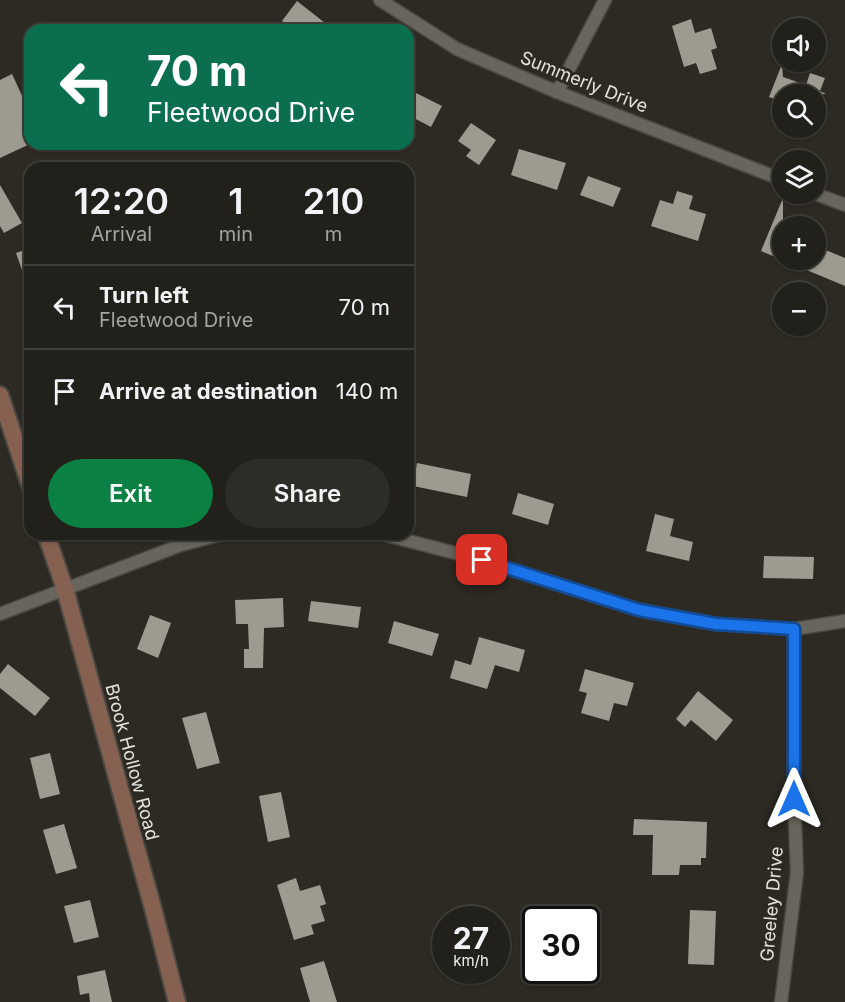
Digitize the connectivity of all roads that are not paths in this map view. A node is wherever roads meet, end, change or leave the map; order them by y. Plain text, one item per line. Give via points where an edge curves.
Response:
1 (380, 0) edge
2 (604, 0) edge
3 (557, 92) junction
4 (772, 176) edge
5 (826, 198) edge
6 (845, 205) edge
7 (0, 395) edge
8 (24, 467) edge
9 (48, 540) edge
10 (200, 540) edge
11 (405, 540) edge
12 (65, 589) junction
13 (0, 614) edge
14 (845, 621) edge
15 (794, 629) junction
16 (177, 1002) edge
17 (780, 1002) edge

1 - 3 street, Summerly Drive via 457,49
2 - 3 street
3 - 4 street, Summerly Drive
5 - 6 street
7 - 8 street
9 - 12 street, Brook Hollow Road
10 - 12 street
11 - 15 street via 639,610 716,624
12 - 13 street
12 - 16 street, Brook Hollow Road
14 - 15 street
15 - 17 street, Greeley Drive via 797,872

